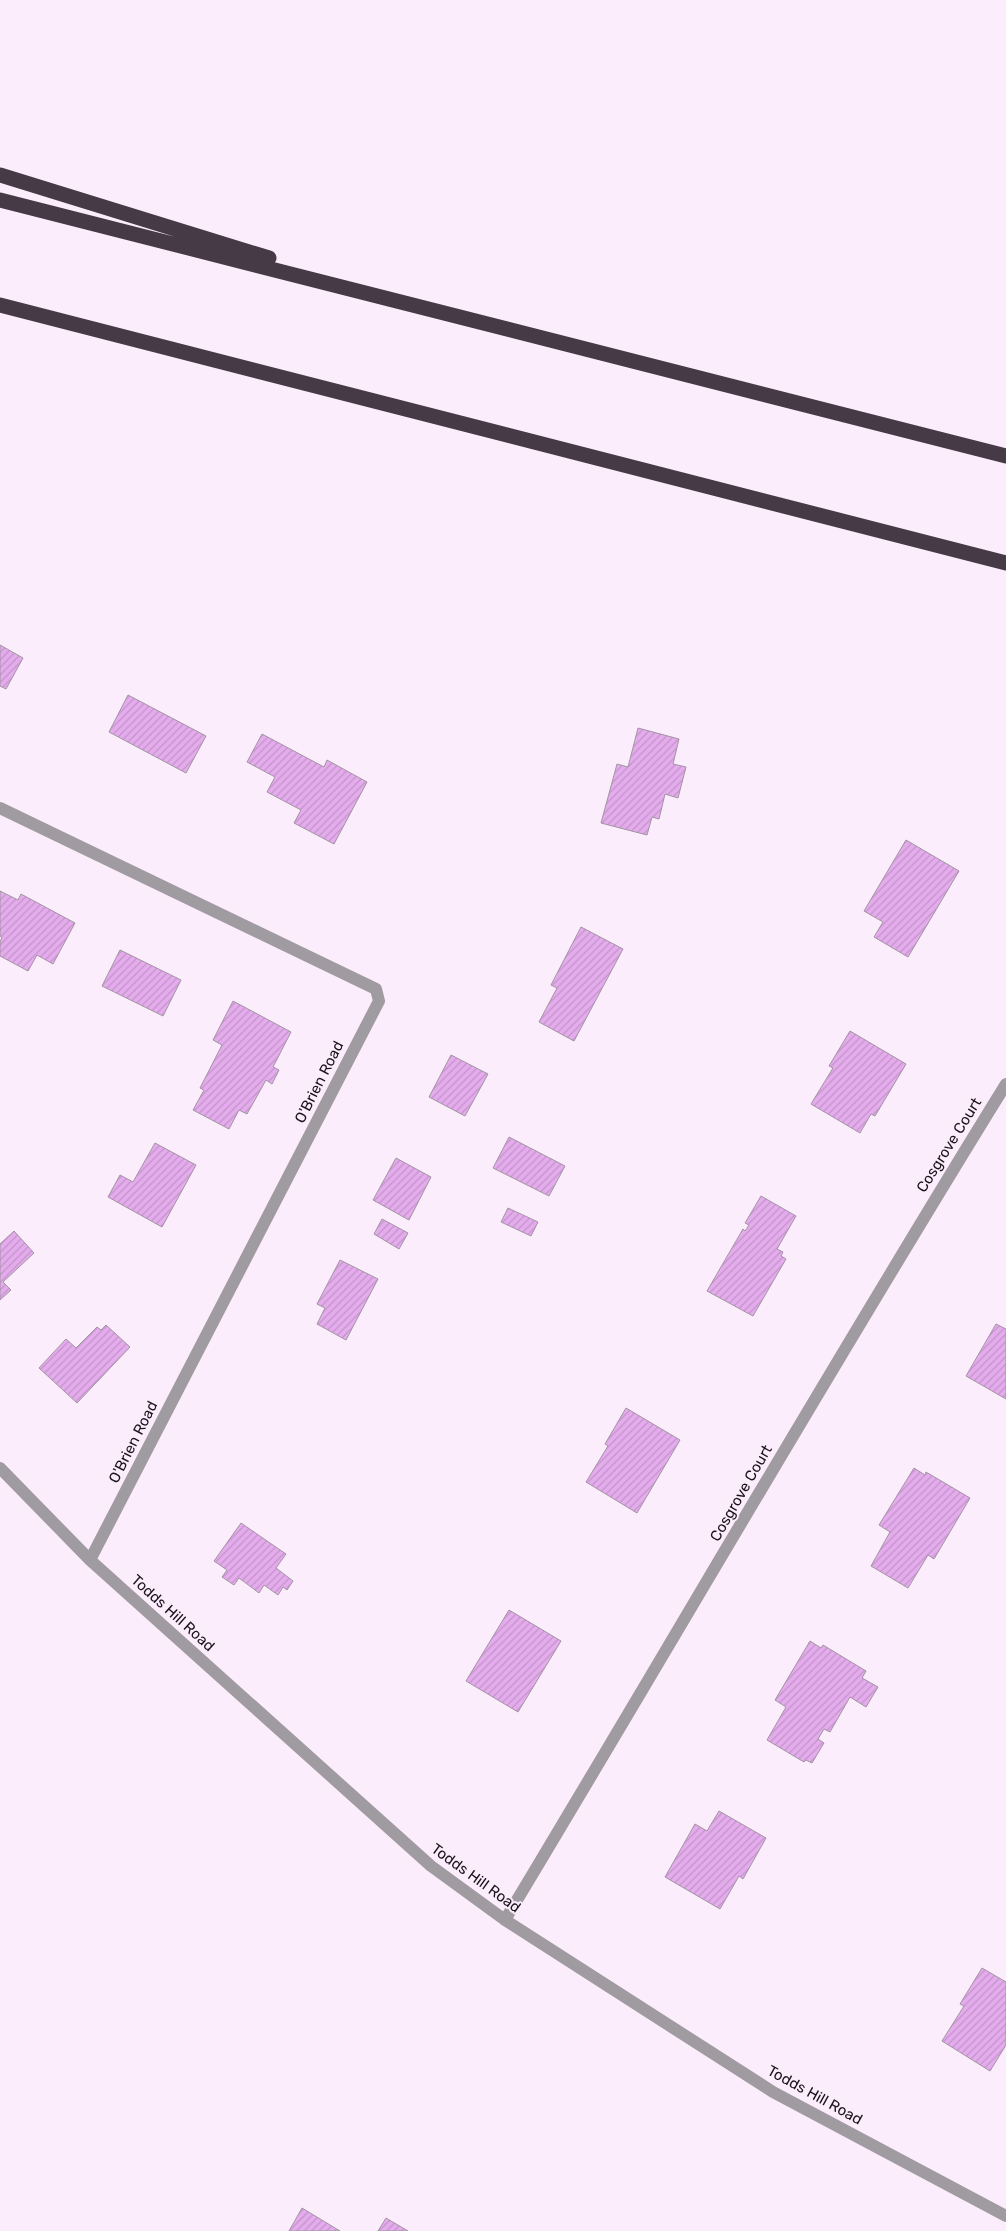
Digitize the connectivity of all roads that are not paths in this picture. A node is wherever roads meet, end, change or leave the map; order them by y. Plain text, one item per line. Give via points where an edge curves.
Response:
1 (0, 175) edge
2 (0, 200) edge
3 (0, 305) edge
4 (430, 308) junction
5 (1006, 456) edge
6 (1006, 563) edge
7 (0, 808) edge
8 (1006, 1084) edge
9 (0, 1468) edge
10 (90, 1560) junction
11 (505, 1920) junction
12 (1006, 2216) edge

1 - 4 highway
2 - 4 highway
3 - 6 highway
4 - 5 highway
7 - 10 street, O'Brien Road via 376,989 379,1001
8 - 11 street, Cosgrove Court via 887,1276
9 - 10 street, Todds Hill Road
10 - 11 street, Todds Hill Road via 417,1855
11 - 12 street, Todds Hill Road via 773,2092

